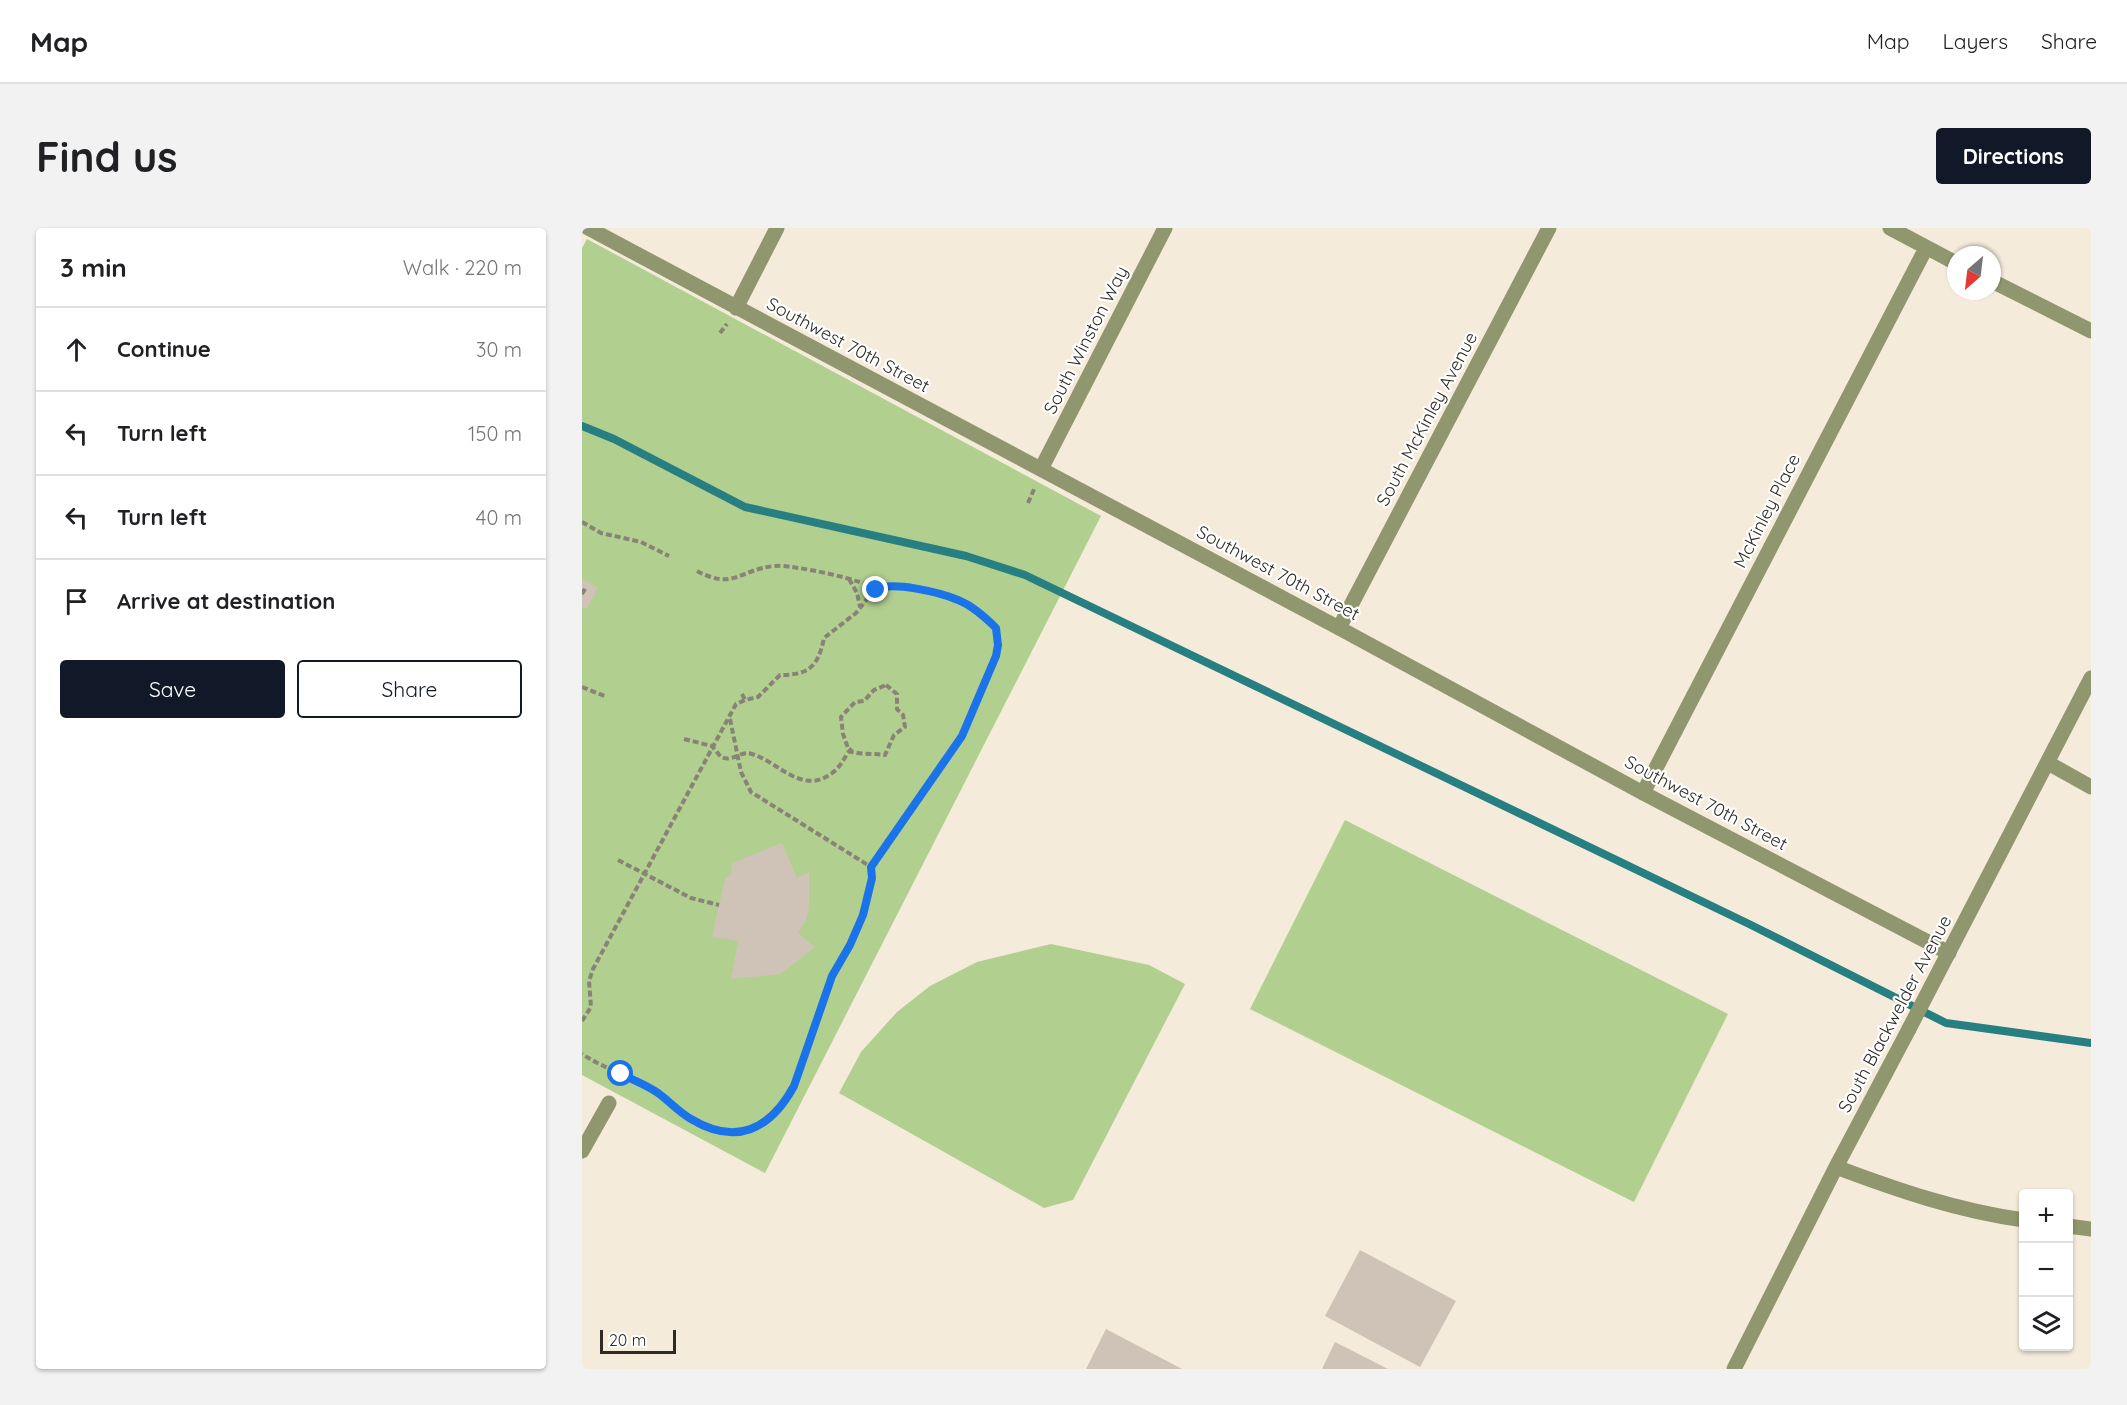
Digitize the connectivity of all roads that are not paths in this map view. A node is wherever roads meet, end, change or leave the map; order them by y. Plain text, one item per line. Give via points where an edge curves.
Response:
1 (588, 228) edge
2 (777, 228) edge
3 (1165, 228) edge
4 (1549, 228) edge
5 (1890, 228) edge
6 (1926, 248) junction
7 (1947, 258) edge
8 (2001, 286) edge
9 (736, 308) junction
10 (2091, 332) edge
11 (1041, 469) junction
12 (1339, 627) junction
13 (2091, 678) edge
14 (2048, 763) junction
15 (2091, 787) edge
16 (1643, 793) junction
17 (1949, 953) junction
18 (609, 1103) dead end
19 (582, 1151) edge
20 (1836, 1167) junction
21 (2019, 1219) edge
22 (2073, 1227) edge
23 (2091, 1229) edge
24 (1734, 1369) edge

1 - 9 street, Southwest 70th Street
2 - 9 street
3 - 11 street, South Winston Way
4 - 12 street, South McKinley Avenue
5 - 6 street
6 - 7 street
6 - 16 street, McKinley Place
8 - 10 street
9 - 11 street, Southwest 70th Street
11 - 12 street, Southwest 70th Street
12 - 16 street, Southwest 70th Street
13 - 14 street, South Blackwelder Avenue
14 - 15 street
14 - 17 street, South Blackwelder Avenue
16 - 17 street, Southwest 70th Street
17 - 20 street, South Blackwelder Avenue
18 - 19 street
20 - 21 street via 1904,1193
20 - 24 street, South Blackwelder Avenue
22 - 23 street

